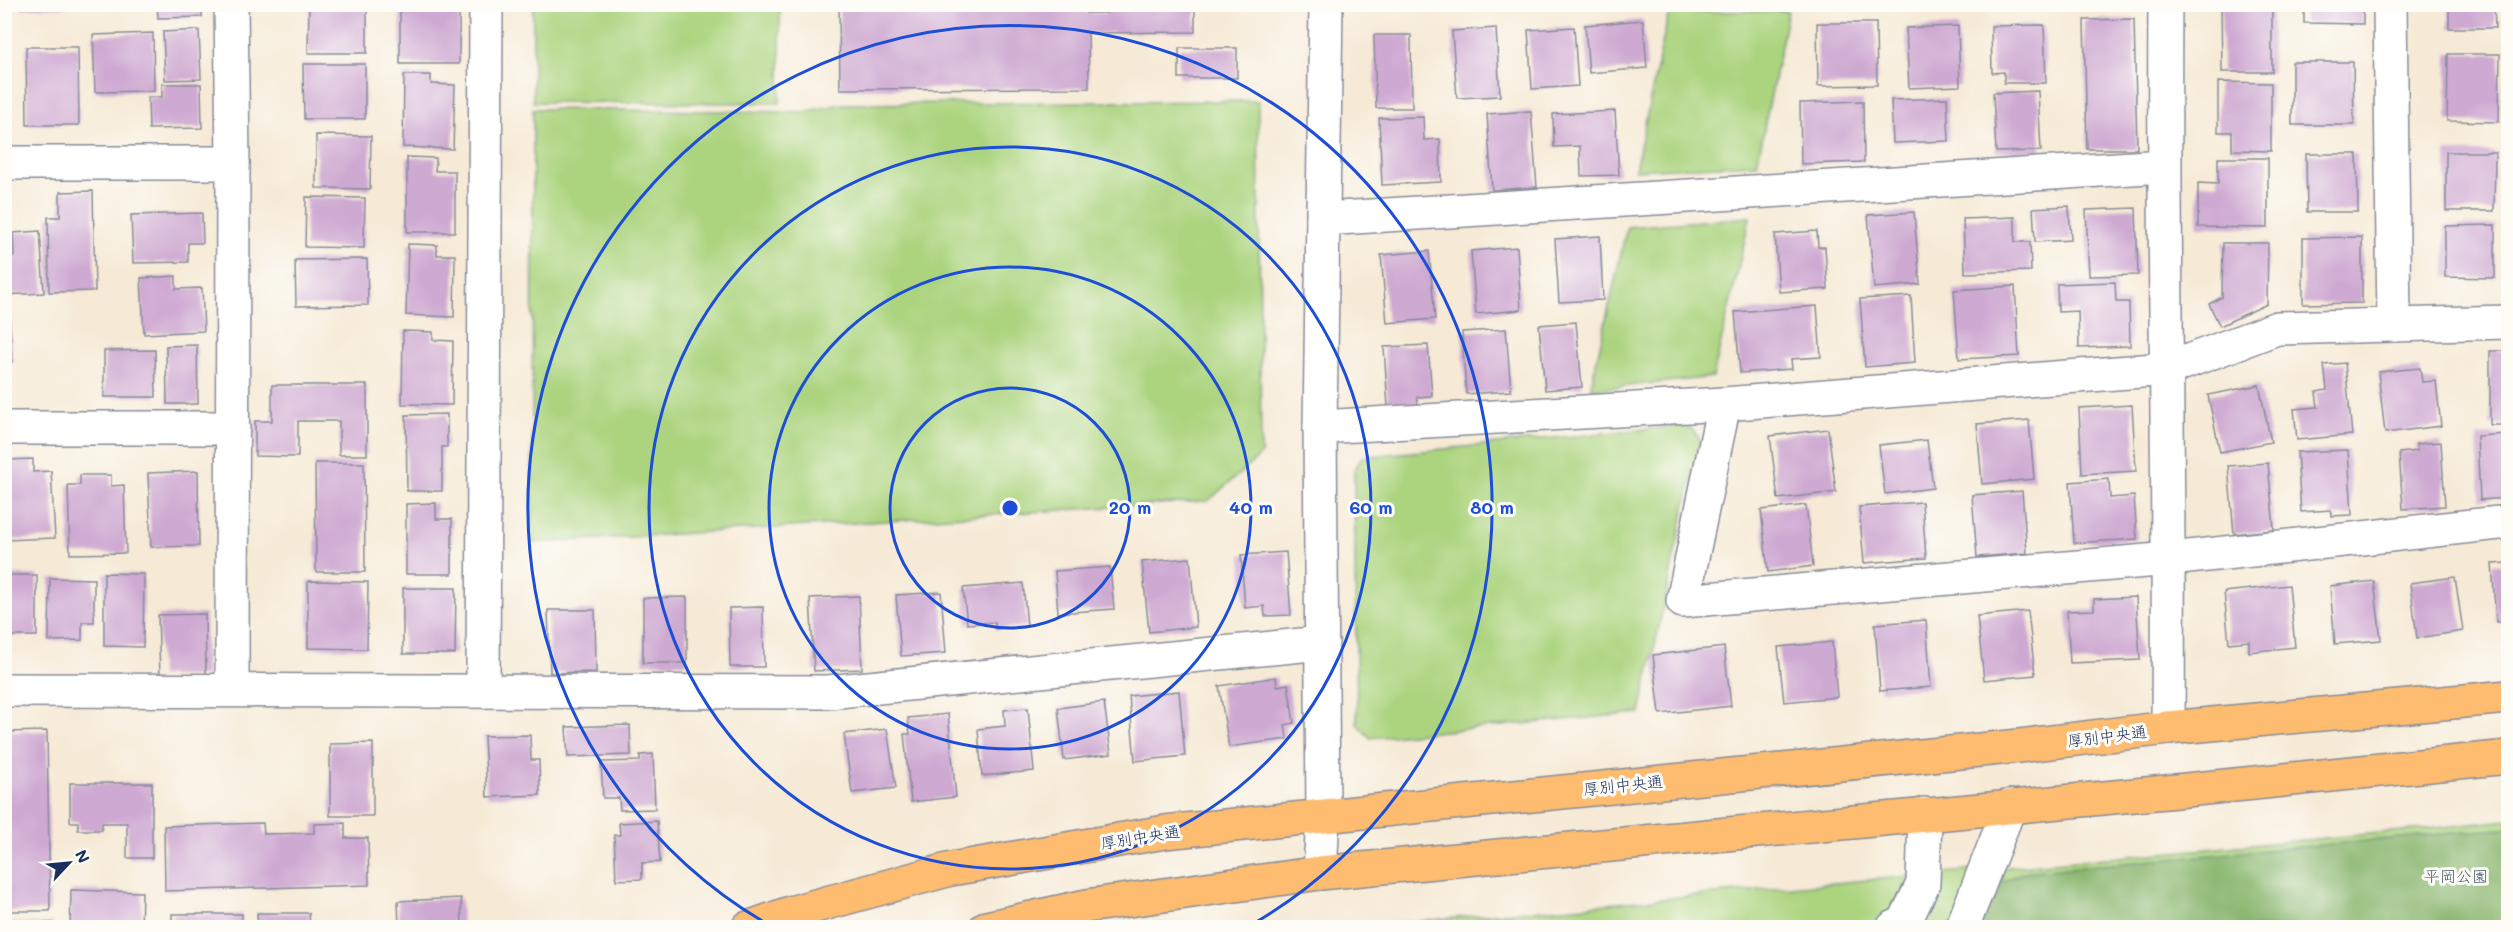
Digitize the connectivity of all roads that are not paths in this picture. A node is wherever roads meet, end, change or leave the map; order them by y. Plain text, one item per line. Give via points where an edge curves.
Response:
1 (231, 4) edge
2 (486, 4) edge
3 (1326, 4) edge
4 (2164, 4) edge
5 (2390, 4) edge
6 (4, 163) edge
7 (233, 163) junction
8 (2164, 166) junction
9 (1323, 219) junction
10 (2508, 322) edge
11 (2394, 325) junction
12 (2167, 369) junction
13 (1724, 404) junction
14 (1320, 427) junction
15 (4, 428) edge
16 (233, 428) junction
17 (2508, 522) edge
18 (2170, 559) junction
19 (1322, 644) junction
20 (232, 689) junction
21 (4, 690) edge
22 (483, 690) junction
23 (2508, 697) edge
24 (2168, 728) junction
25 (2508, 757) edge
26 (2010, 806) junction
27 (1925, 814) junction
28 (1323, 815) junction
29 (1320, 873) junction
30 (748, 927) edge
31 (986, 927) edge
32 (1893, 927) edge
33 (1962, 927) edge

1 - 7 street
2 - 22 street
3 - 9 street
4 - 8 street
5 - 11 street
6 - 7 street
7 - 16 street
8 - 9 street
8 - 12 street
9 - 14 street
10 - 11 street
11 - 12 street via 2277,328
12 - 13 street
12 - 18 street
13 - 14 street
13 - 18 street via 1683,601
14 - 19 street
15 - 16 street
16 - 20 street
17 - 18 street
18 - 24 street
19 - 22 street via 828,692
19 - 28 street
20 - 21 street
20 - 22 street
23 - 24 main road, 厚別中央通
24 - 28 main road, 厚別中央通
25 - 26 main road
26 - 27 main road
26 - 33 street
27 - 29 main road
27 - 32 street via 1923,884 1904,923
28 - 29 street
28 - 30 main road, 厚別中央通 via 1165,831 951,869
29 - 31 main road via 1086,906

